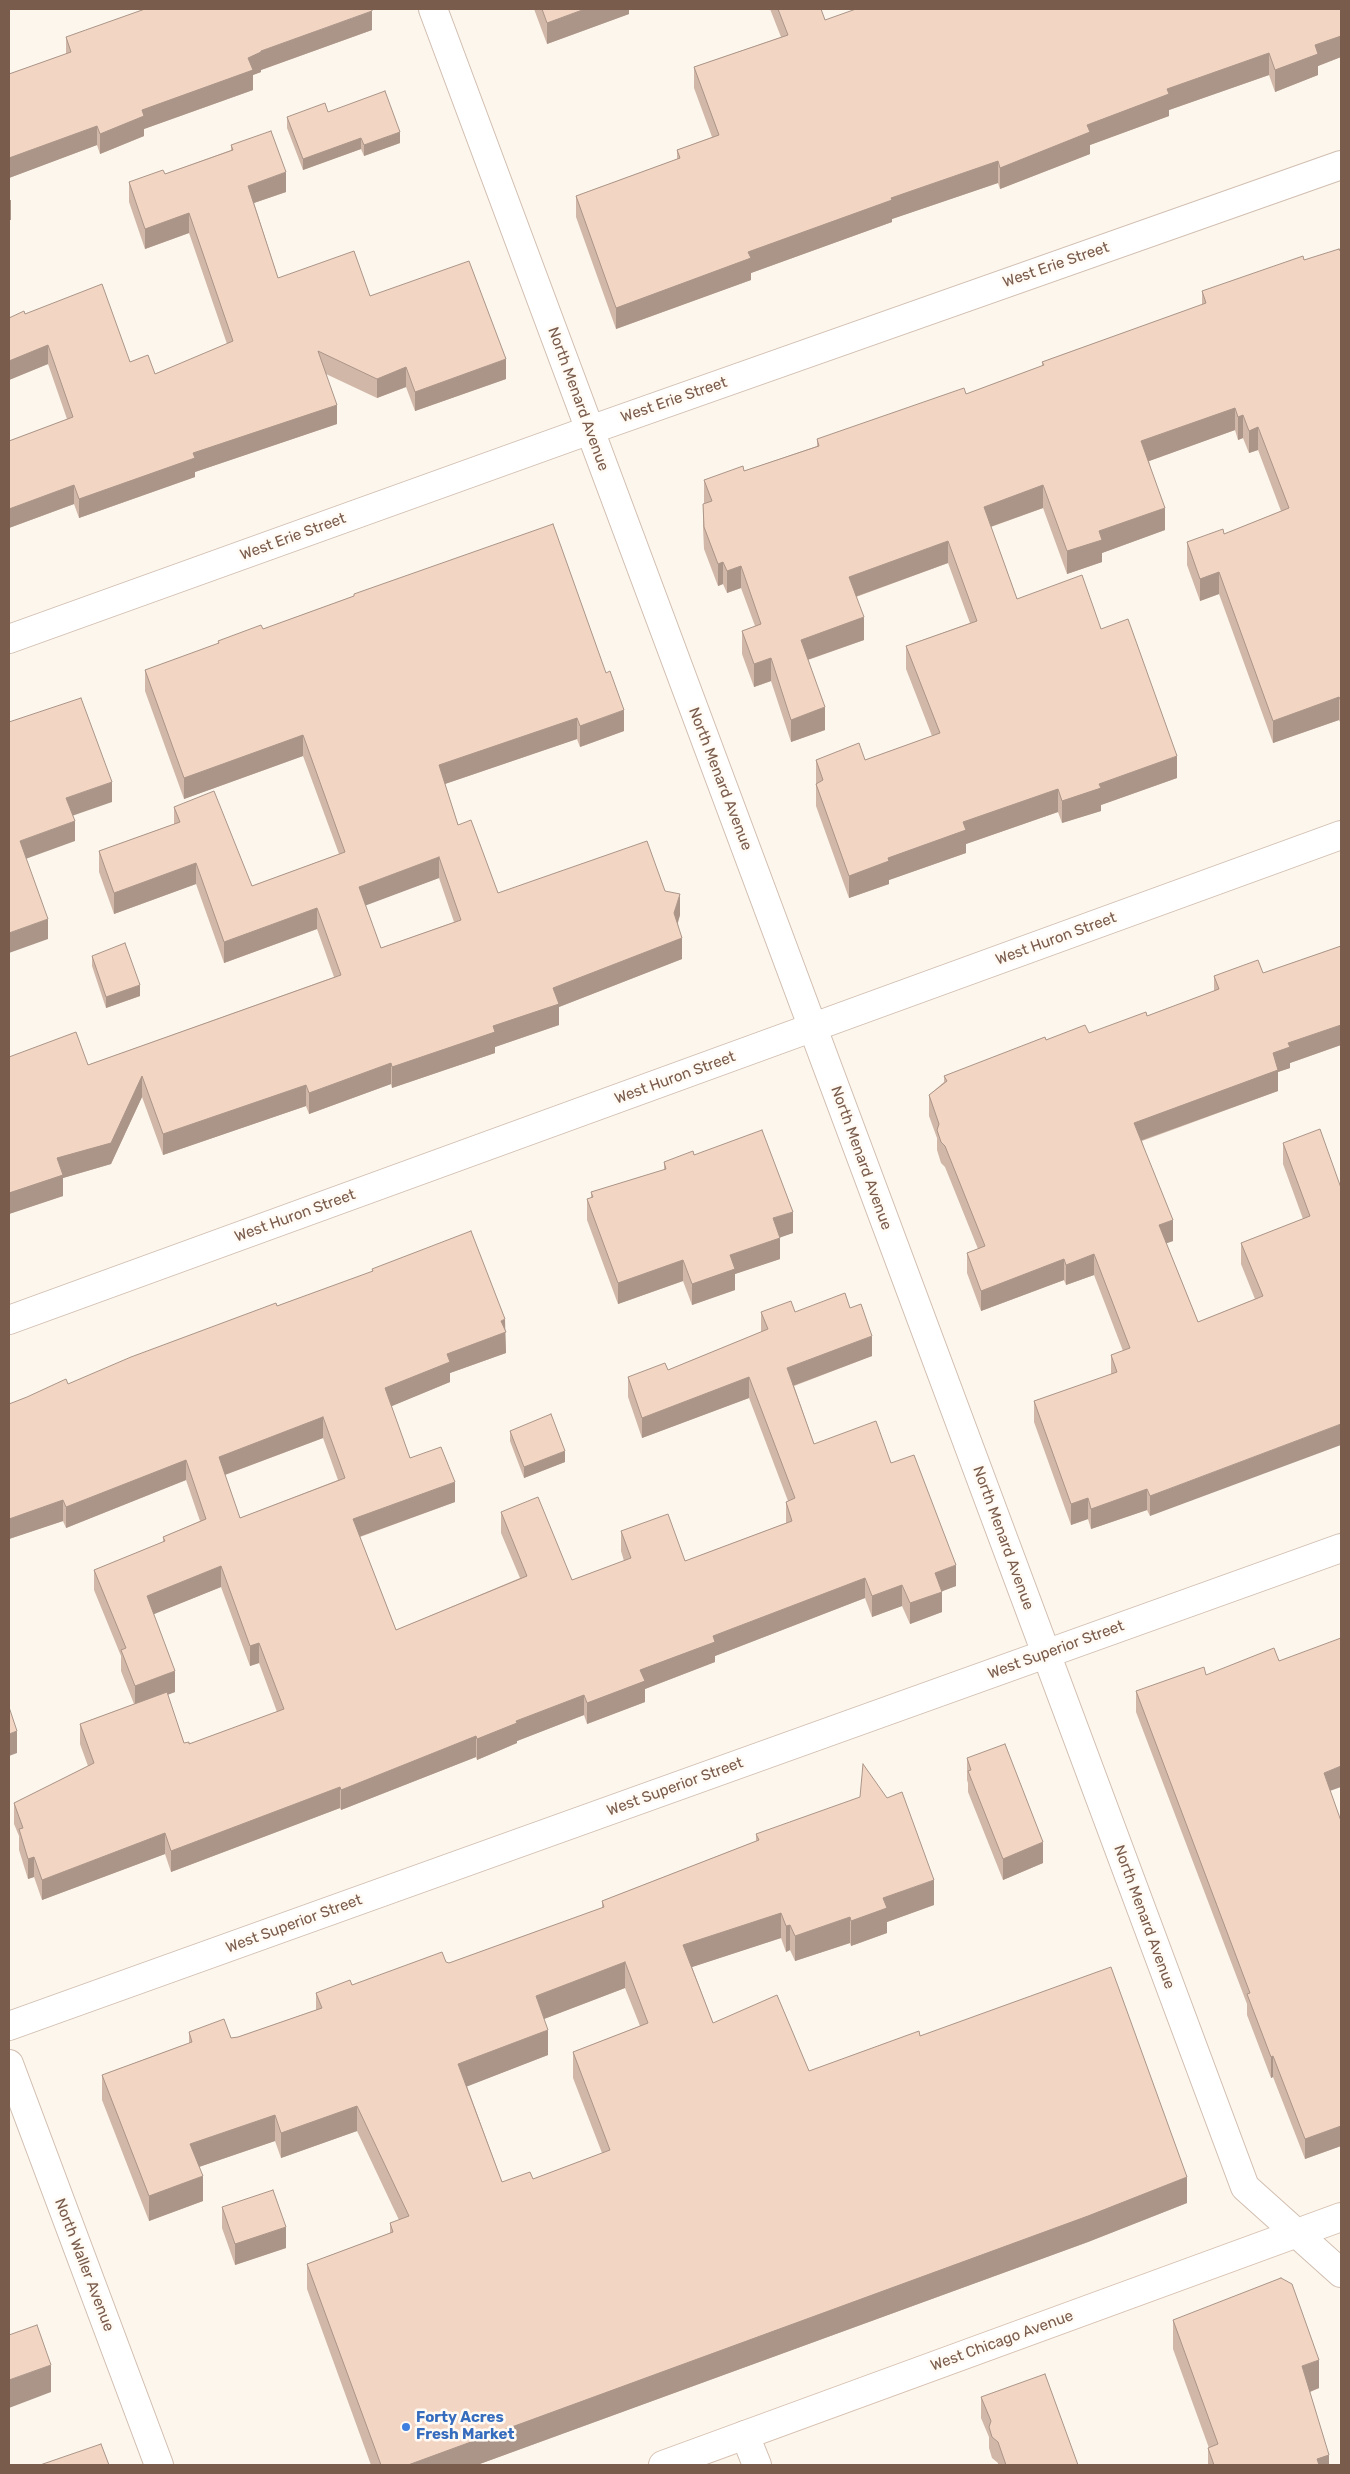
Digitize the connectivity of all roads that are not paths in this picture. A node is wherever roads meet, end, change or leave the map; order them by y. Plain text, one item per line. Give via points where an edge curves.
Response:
1 (433, 9) edge
2 (1341, 165) edge
3 (590, 430) junction
4 (9, 640) edge
5 (1341, 835) edge
6 (813, 1028) junction
7 (9, 1320) edge
8 (1341, 1548) edge
9 (1046, 1654) junction
10 (9, 2026) edge
11 (9, 2064) edge
12 (1341, 2217) edge
13 (1297, 2233) junction
14 (1341, 2273) edge
15 (745, 2435) junction
16 (160, 2465) edge
17 (663, 2465) edge
18 (757, 2465) edge

1 - 3 street, North Menard Avenue
2 - 3 street, West Erie Street
3 - 4 street, West Erie Street
3 - 6 street, North Menard Avenue
5 - 6 street, West Huron Street
6 - 7 street, West Huron Street
6 - 9 street, North Menard Avenue
8 - 9 street, West Superior Street
9 - 10 street, West Superior Street
9 - 13 street, North Menard Avenue via 1244,2187
11 - 16 street, North Waller Avenue
12 - 13 street, West Chicago Avenue
13 - 14 street, North Menard Avenue
13 - 15 street, West Chicago Avenue
15 - 17 street, West Chicago Avenue
15 - 18 street

